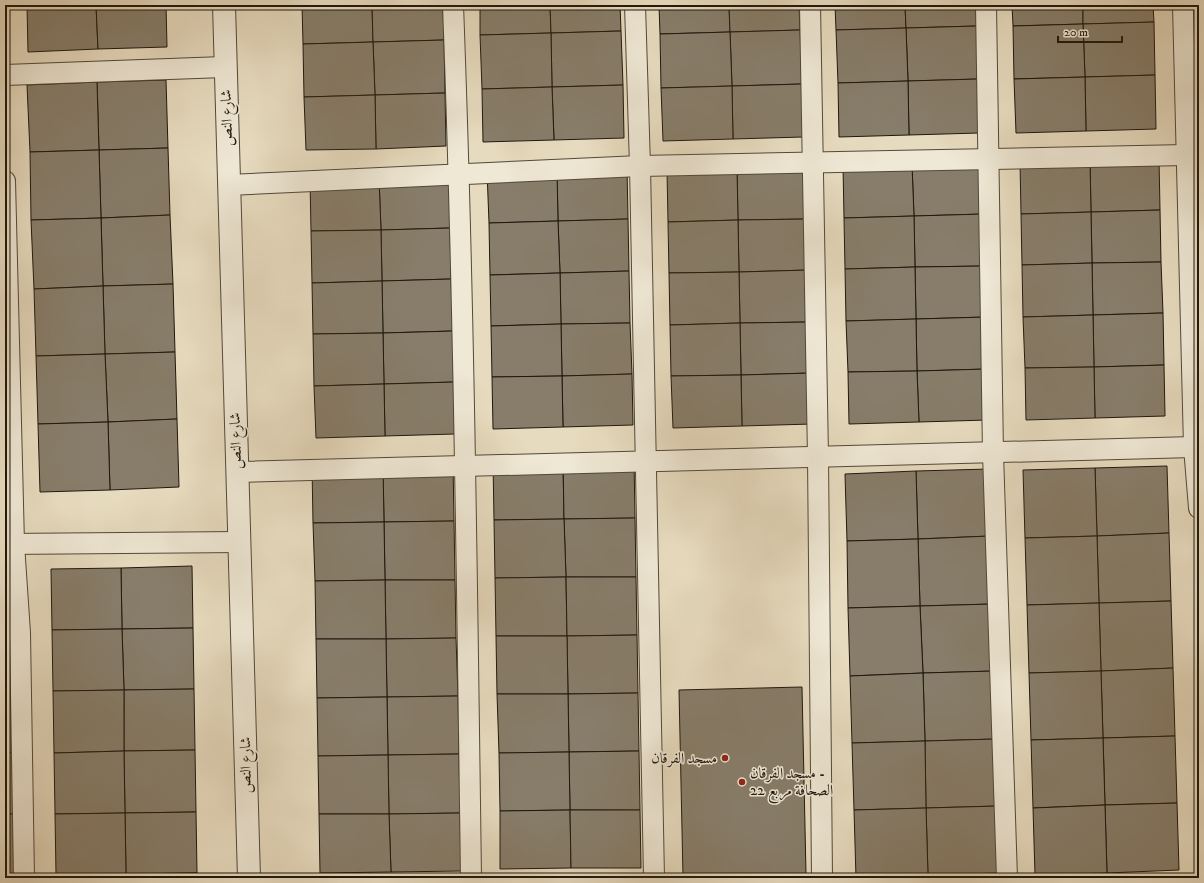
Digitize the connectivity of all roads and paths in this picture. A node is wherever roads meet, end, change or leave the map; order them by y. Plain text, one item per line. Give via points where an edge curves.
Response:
1 (224, 5) edge
2 (453, 5) edge
3 (635, 5) edge
4 (810, 5) edge
5 (986, 5) edge
6 (1183, 5) edge
7 (1191, 41) edge
8 (224, 67) junction
9 (5, 75) edge
10 (1186, 155) junction
11 (988, 159) junction
12 (812, 163) junction
13 (640, 166) junction
14 (459, 174) junction
15 (5, 182) edge
16 (229, 185) junction
17 (1197, 408) edge
18 (1194, 447) junction
19 (993, 453) junction
20 (818, 457) junction
21 (645, 462) junction
22 (466, 466) junction
23 (237, 472) junction
24 (1199, 508) edge
25 (240, 542) junction
26 (10, 544) edge
27 (24, 878) edge
28 (248, 878) edge
29 (471, 878) edge
30 (654, 878) edge
31 (822, 878) edge
32 (1007, 878) edge

1 - 8 street, شارع النص
2 - 14 street
3 - 13 street
4 - 12 street
5 - 11 street
6 - 7 street
7 - 10 street
8 - 9 street
8 - 16 street, شارع النص
10 - 11 street
10 - 17 street
11 - 12 street
11 - 19 street
12 - 13 street
12 - 20 street
13 - 14 street
13 - 21 street
14 - 16 street
14 - 22 street
15 - 26 street
16 - 23 street, شارع النص
17 - 18 street
18 - 19 street
18 - 24 street
19 - 20 street
19 - 32 street
20 - 21 street
20 - 31 street
21 - 22 street
21 - 30 street
22 - 23 street
22 - 29 street
23 - 25 street, شارع النص
25 - 26 street
25 - 28 street, شارع النص
26 - 27 street via 20,632

